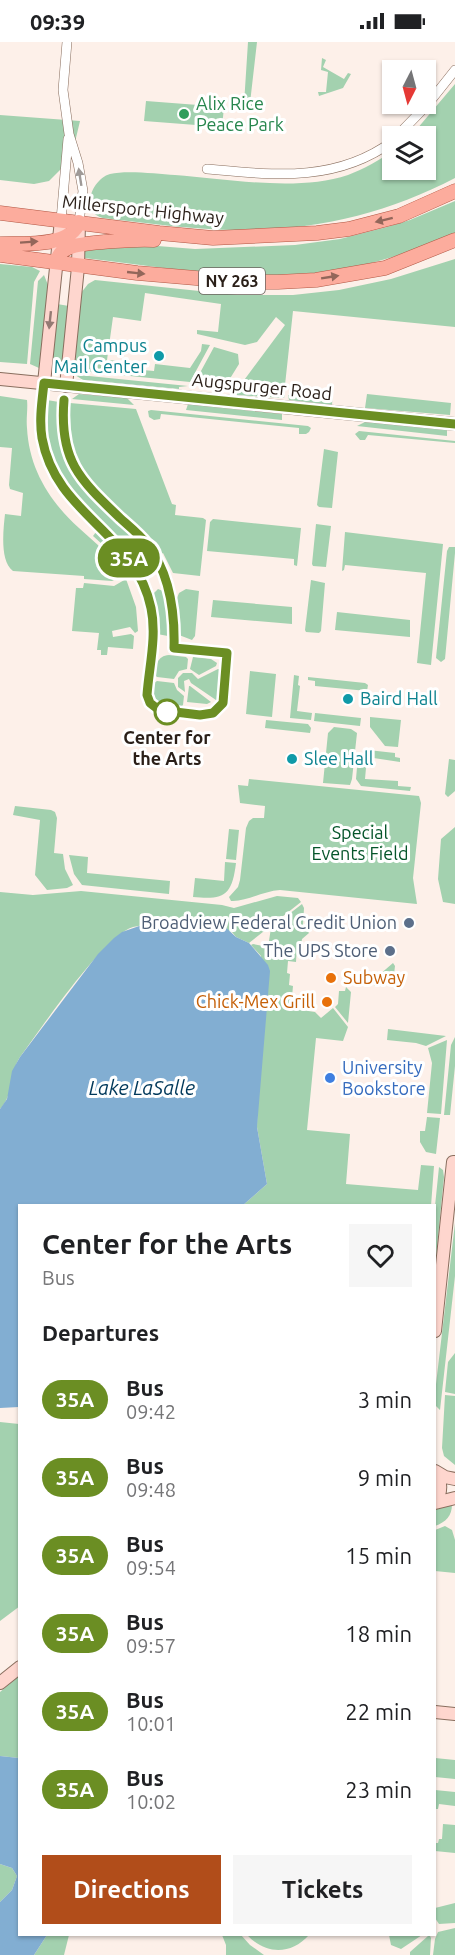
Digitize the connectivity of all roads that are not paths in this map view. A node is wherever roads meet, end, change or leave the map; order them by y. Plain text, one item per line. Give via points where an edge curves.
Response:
1 (67, 42) edge
2 (455, 70) edge
3 (407, 126) edge
4 (69, 134) junction
5 (382, 148) edge
6 (207, 169) dead end
7 (455, 186) edge
8 (455, 191) edge
9 (438, 199) junction
10 (0, 213) edge
11 (61, 220) junction
12 (79, 222) junction
13 (213, 238) junction
14 (58, 240) junction
15 (455, 240) edge
16 (0, 244) edge
17 (78, 246) junction
18 (455, 250) edge
19 (0, 255) edge
20 (56, 262) junction
21 (78, 267) junction
22 (385, 268) junction
23 (0, 379) edge
24 (44, 383) junction
25 (66, 386) junction
26 (455, 424) edge
27 (454, 1162) edge
28 (436, 1322) edge
29 (436, 1472) edge
30 (436, 1474) edge
31 (455, 1479) edge
32 (455, 1498) edge
33 (436, 1500) edge
34 (436, 1503) edge
35 (18, 1661) edge
36 (18, 1669) edge
37 (0, 1673) edge
38 (0, 1683) edge
39 (436, 1712) edge
40 (455, 1714) edge

1 - 4 street via 63,90
2 - 3 street
4 - 11 street
12 -> 4 street via 82,191
5 - 6 street via 361,160 315,173
7 - 9 main road
8 - 9 main road, Millersport Highway
9 -> 13 main road, Millersport Highway via 399,216 350,229
10 - 11 main road, Millersport Highway
11 - 12 main road, Millersport Highway
11 - 14 street
12 - 13 main road, Millersport Highway
12 - 14 main road via 76,230
12 - 17 street
13 - 17 main road via 141,239
16 -> 14 main road
14 - 20 street
15 - 22 main road, NY 263
17 - 20 main road via 59,253
17 - 21 street
18 - 22 main road
19 - 20 main road, NY 263
20 - 21 main road, NY 263
20 -> 24 street
21 -> 22 main road, NY 263 via 278,282
21 - 25 street
23 - 24 street, Augspurger Road
24 - 25 street, Augspurger Road
25 - 26 street, Augspurger Road
27 - 28 street
29 - 31 street
30 - 33 street via 441,1488
32 - 34 street
35 - 37 street
36 - 38 street
39 - 40 street

